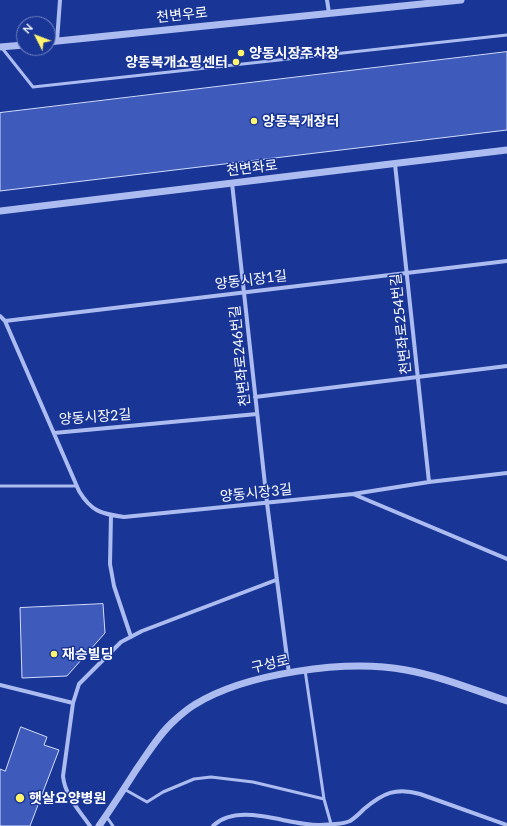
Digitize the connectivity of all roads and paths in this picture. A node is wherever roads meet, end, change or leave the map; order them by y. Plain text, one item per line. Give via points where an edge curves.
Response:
1 (60, 0) edge
2 (327, 0) edge
3 (461, 0) edge
4 (329, 13) junction
5 (507, 34) edge
6 (57, 41) joint
7 (16, 45) edge
8 (1, 47) edge
9 (507, 150) edge
10 (395, 164) junction
11 (232, 184) junction
12 (0, 212) edge
13 (507, 261) edge
14 (407, 273) junction
15 (244, 292) junction
16 (0, 316) edge
17 (5, 321) junction
18 (507, 366) edge
19 (418, 377) junction
20 (255, 397) junction
21 (257, 414) junction
22 (54, 433) junction
23 (507, 473) edge
24 (429, 482) junction
25 (0, 486) edge
26 (77, 486) junction
27 (353, 494) junction
28 (267, 503) junction
29 (111, 515) junction
30 (507, 560) edge
31 (276, 580) junction
32 (131, 637) junction
33 (305, 670) junction
34 (289, 673) junction
35 (0, 685) edge
36 (507, 701) edge
37 (73, 703) junction
38 (124, 789) junction
39 (324, 799) junction
40 (106, 816) junction
41 (331, 824) junction
42 (507, 825) edge
43 (90, 826) edge
44 (99, 826) edge
45 (113, 826) edge
46 (213, 826) edge

1 - 6 street
2 - 4 street
3 - 4 street, 천변우로
4 - 6 street, 천변우로
5 - 8 lane via 32,87
7 - 8 street
9 - 10 street, 천변좌로
10 - 11 street, 천변좌로
10 - 14 street, 천변좌로254번길
11 - 12 street, 천변좌로
11 - 15 street, 천변좌로246번길
13 - 14 street, 양동시장1길
14 - 15 street, 양동시장1길
14 - 19 street, 천변좌로254번길
15 - 17 street, 양동시장1길
15 - 20 street, 천변좌로246번길
16 - 17 street
17 - 22 street, 양동시장2길
18 - 19 street
19 - 20 street
19 - 24 street, 천변좌로254번길
20 - 21 street, 천변좌로246번길
21 - 22 street, 양동시장2길
21 - 28 street, 천변좌로246번길
22 - 26 street, 양동시장3길
23 - 24 street, 양동시장3길
24 - 27 street, 양동시장3길
25 - 26 lane
26 - 29 street, 양동시장3길 via 86,503
27 - 28 street, 양동시장3길
27 - 30 street
28 - 29 street, 양동시장3길 via 124,517
28 - 31 street, 천변좌로246번길
29 - 32 street via 110,540 114,586
31 - 32 street
31 - 34 street, 천변좌로246번길
32 - 37 street via 121,642 79,684
33 - 34 street, 구성로
33 - 36 street, 구성로 via 364,667 405,670
33 - 39 lane
34 - 38 street, 구성로 via 266,677 222,691 193,705 155,741
35 - 37 street
37 - 43 street via 64,785
38 - 39 lane via 147,802 194,779 210,776 253,782
38 - 40 street, 구성로
39 - 41 lane
40 - 44 street, 구성로
40 - 45 lane
41 - 42 street via 350,821 382,796 409,790
41 - 46 street via 310,826 240,815 225,818

